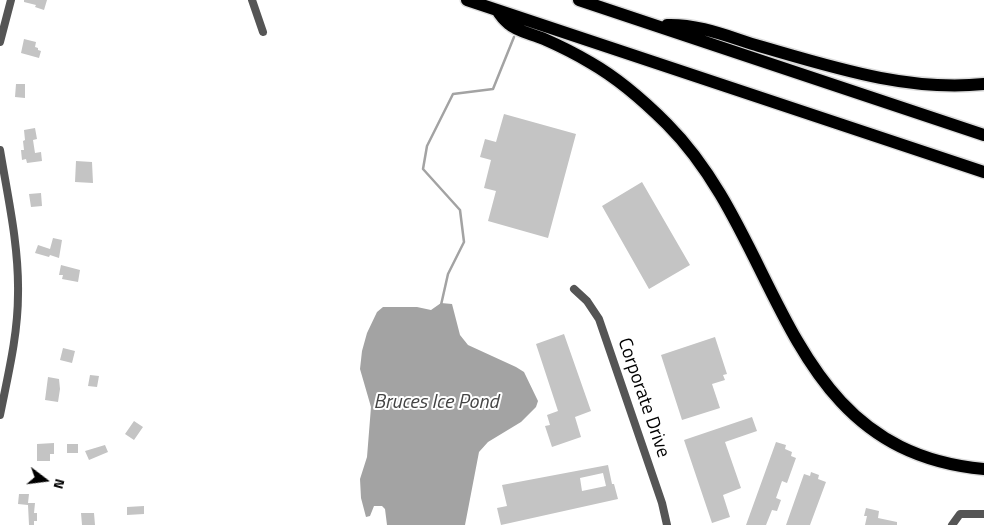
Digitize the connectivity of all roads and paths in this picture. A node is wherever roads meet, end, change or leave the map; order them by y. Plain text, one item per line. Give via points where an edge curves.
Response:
1 (12, 0) edge
2 (252, 0) edge
3 (467, 0) edge
4 (579, 0) edge
5 (497, 10) junction
6 (656, 26) junction
7 (263, 32) dead end
8 (0, 42) edge
9 (984, 84) edge
10 (984, 135) edge
11 (0, 150) edge
12 (984, 172) edge
13 (574, 289) dead end
14 (0, 415) edge
15 (984, 470) edge
16 (984, 514) edge
17 (667, 525) edge
18 (952, 525) edge

1 - 8 street
2 - 7 street
3 - 5 highway
4 - 6 highway
5 - 12 highway
5 - 15 highway via 513,27 559,46 616,80 656,112 682,140 706,170 728,206 806,357 845,408 879,434 913,453
6 - 9 highway via 695,27 795,56 897,80 941,85
6 - 10 highway
11 - 14 street via 16,253 18,294 11,363
13 - 17 street, Corporate Drive via 599,319
16 - 18 street via 960,514

